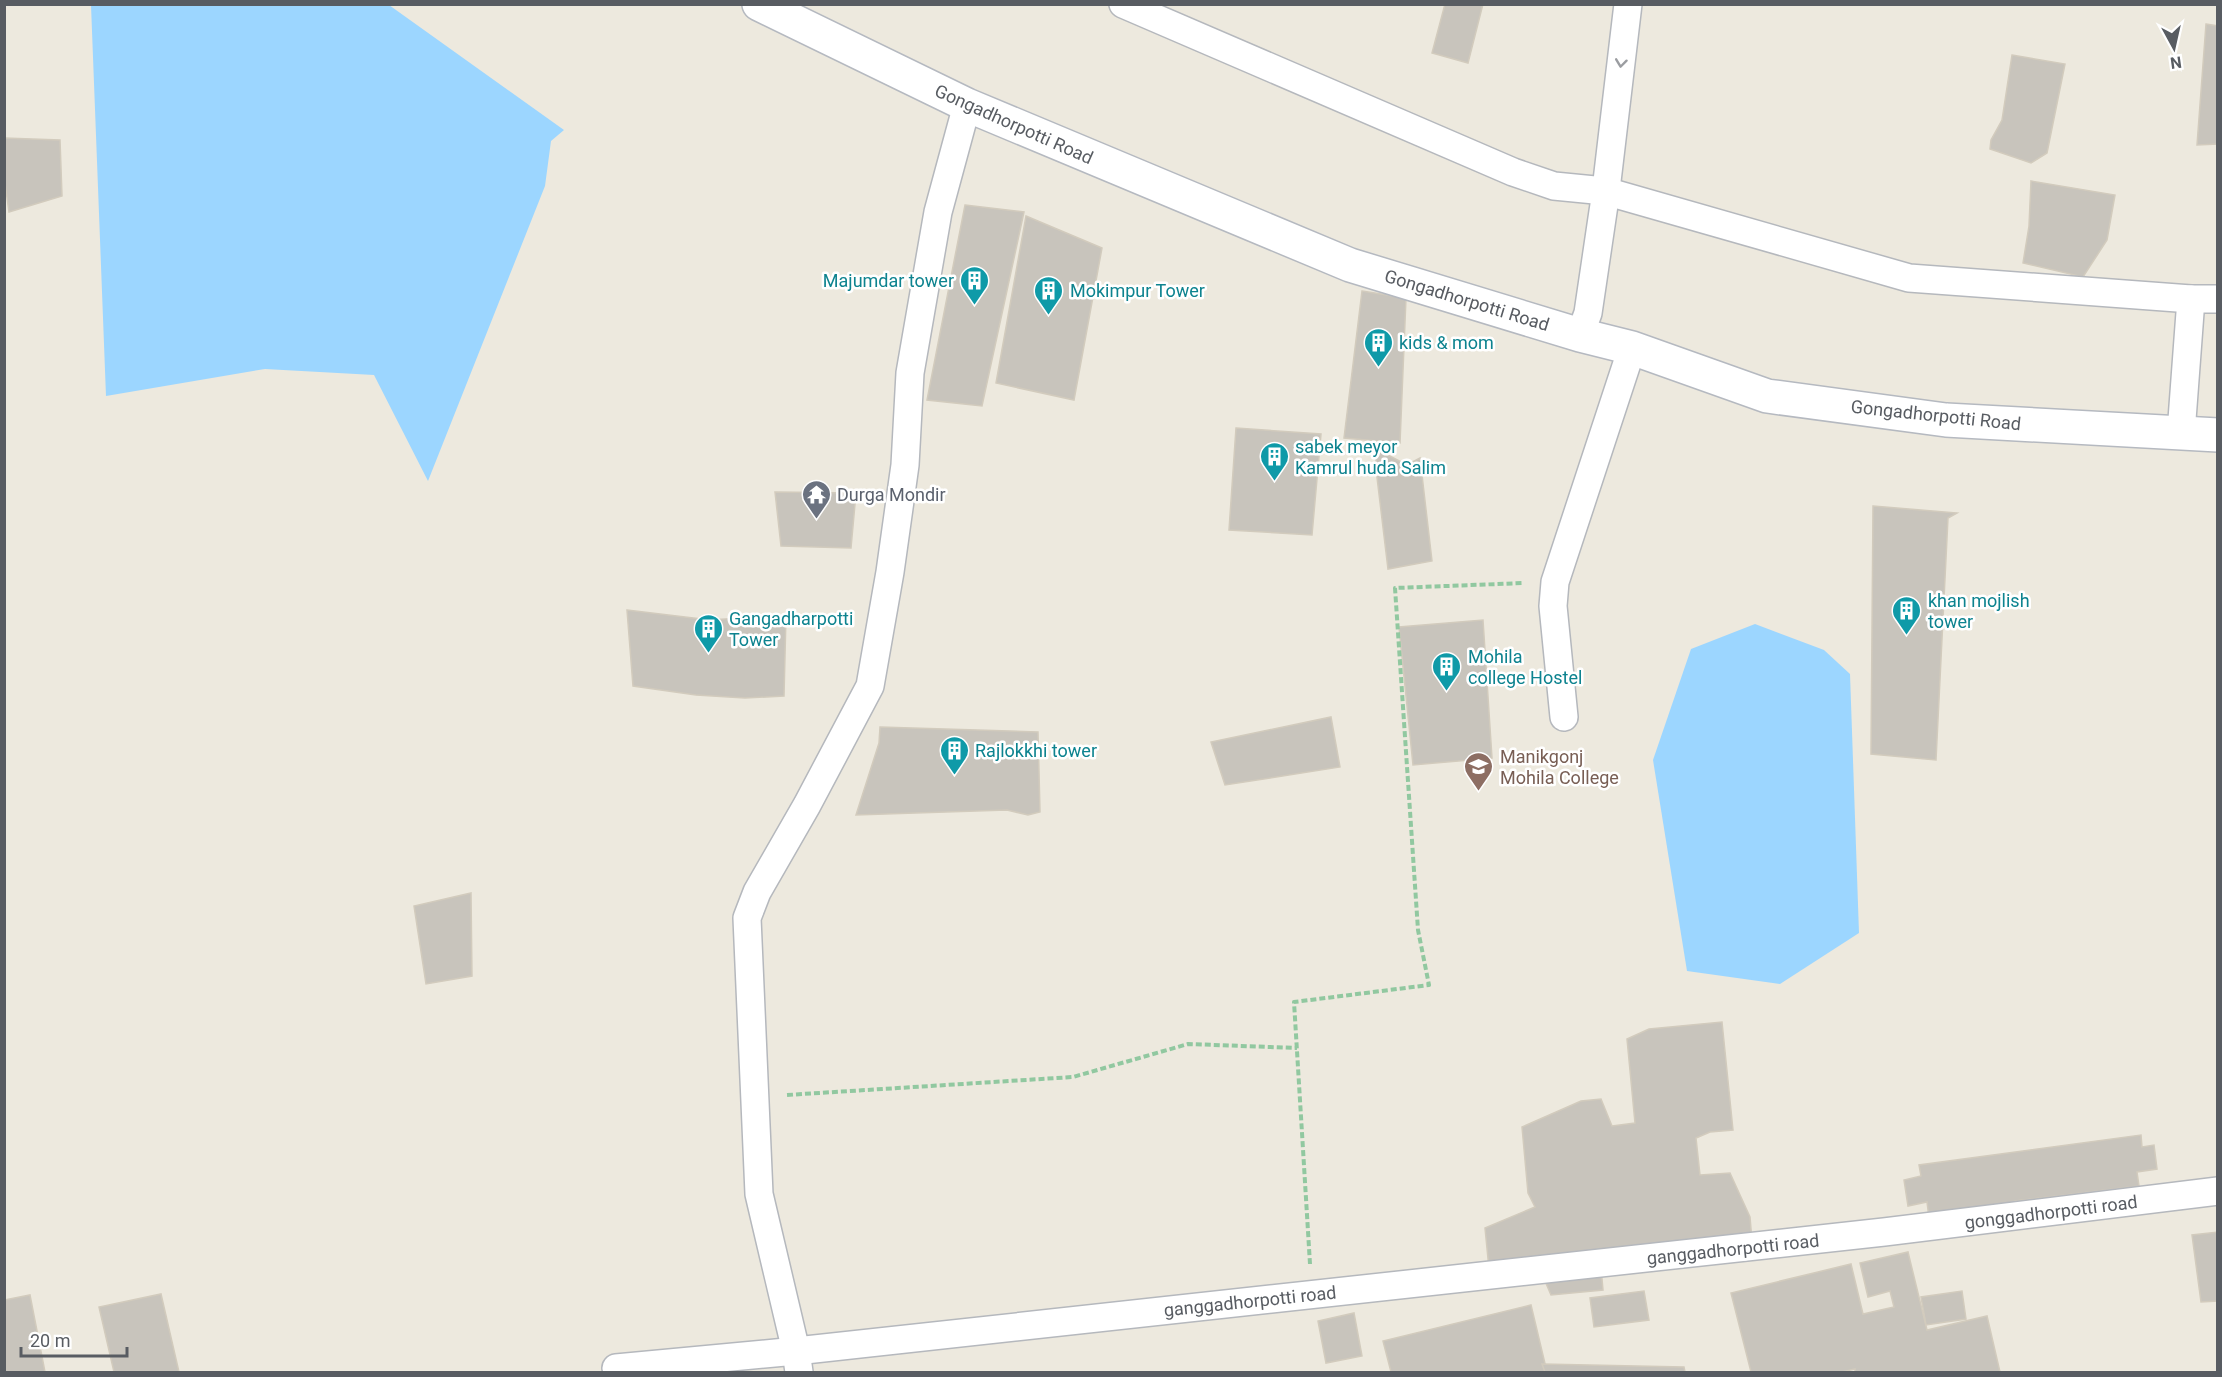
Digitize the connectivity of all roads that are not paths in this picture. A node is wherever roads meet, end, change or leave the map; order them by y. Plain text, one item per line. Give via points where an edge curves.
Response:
1 (759, 4) edge
2 (1123, 4) edge
3 (1628, 4) edge
4 (967, 105) junction
5 (1605, 194) junction
6 (2200, 304) edge
7 (1584, 324) junction
8 (1632, 348) junction
9 (2181, 433) junction
10 (2217, 435) edge
11 (1564, 717) dead end
12 (2217, 1191) edge
13 (1884, 1232) joint
14 (798, 1362) edge
15 (616, 1368) dead end

1 - 4 street, Gongadhorpotti Road
2 - 5 street via 1513,172 1554,186
3 -> 5 street
4 - 7 street, Gongadhorpotti Road via 1350,265
4 - 14 street via 938,212 910,373 904,465 870,686 757,892 747,918 759,1194
5 - 6 street via 1909,278
5 - 7 street
6 - 9 street
7 - 8 street, Gongadhorpotti Road
8 - 9 street, Gongadhorpotti Road via 1767,396 1946,420
8 - 11 street via 1555,582 1553,606
9 - 10 street, Gongadhorpotti Road
12 - 13 street, gonggadhorpotti road
13 - 14 street, ganggadhorpotti road via 1311,1294
14 - 15 street, ganggadhorpotti road

